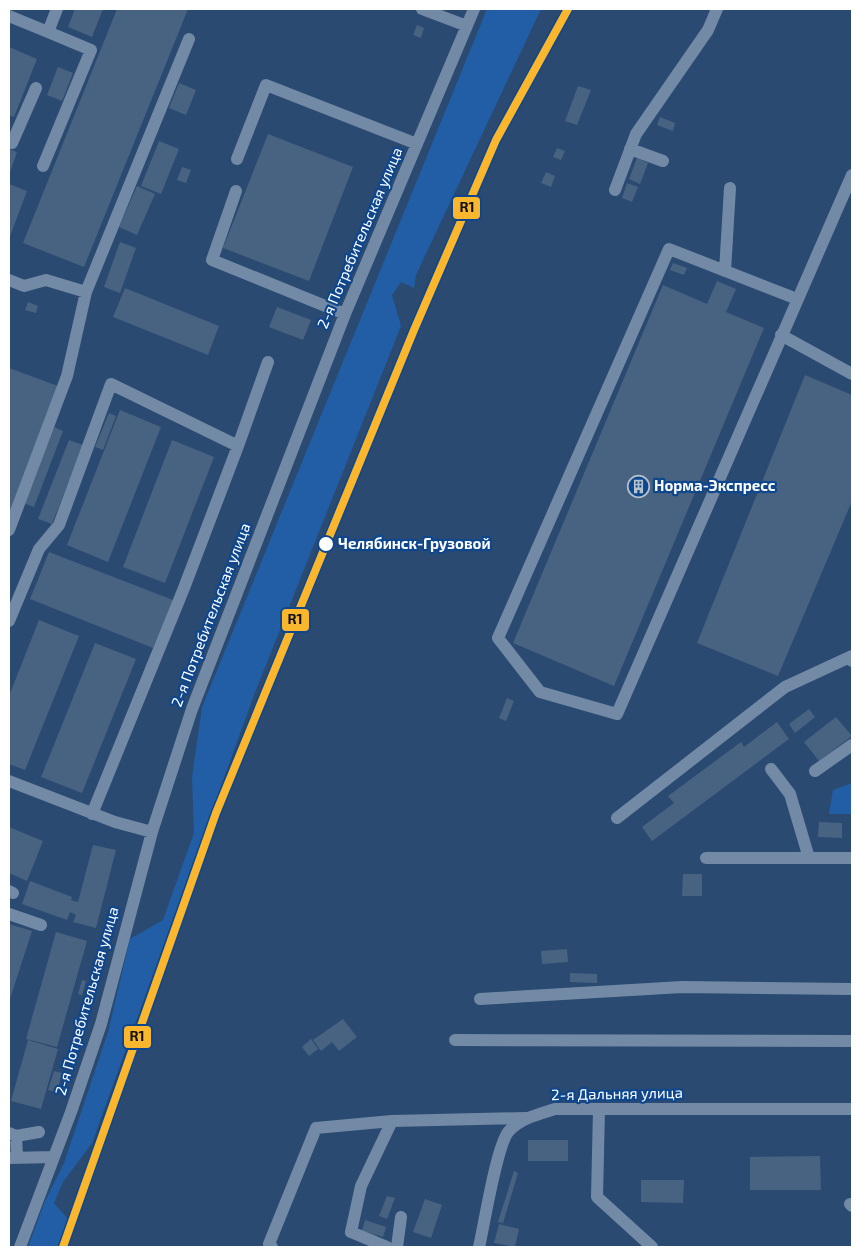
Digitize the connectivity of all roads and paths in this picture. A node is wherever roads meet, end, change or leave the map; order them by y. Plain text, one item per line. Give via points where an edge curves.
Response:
1 (57, 9) edge
2 (422, 9) edge
3 (474, 9) edge
4 (717, 9) edge
5 (9, 16) edge
6 (467, 26) junction
7 (48, 32) junction
8 (189, 39) dead end
9 (36, 88) dead end
10 (9, 142) edge
11 (417, 144) junction
12 (630, 148) junction
13 (237, 159) dead end
14 (663, 161) dead end
15 (44, 166) dead end
16 (852, 176) edge
17 (730, 188) dead end
18 (615, 190) dead end
19 (236, 191) dead end
20 (725, 271) junction
21 (9, 280) edge
22 (86, 292) junction
23 (797, 299) junction
24 (346, 314) junction
25 (781, 335) junction
26 (268, 362) dead end
27 (852, 374) edge
28 (238, 446) junction
29 (9, 530) edge
30 (9, 621) edge
31 (852, 655) edge
32 (852, 660) edge
33 (852, 745) edge
34 (771, 769) dead end
35 (816, 771) dead end
36 (9, 781) edge
37 (92, 814) junction
38 (616, 818) dead end
39 (152, 832) junction
40 (706, 858) dead end
41 (809, 858) junction
42 (852, 858) edge
43 (9, 914) edge
44 (41, 925) dead end
45 (852, 989) edge
46 (480, 999) dead end
47 (455, 1040) dead end
48 (852, 1042) edge
49 (599, 1109) junction
50 (852, 1109) edge
51 (526, 1118) junction
52 (392, 1121) junction
53 (39, 1132) dead end
54 (12, 1134) edge
55 (54, 1157) junction
56 (13, 1158) edge
57 (401, 1217) dead end
58 (20, 1247) edge
59 (272, 1247) edge
60 (387, 1247) edge
61 (397, 1247) edge
62 (479, 1247) edge
63 (652, 1247) edge

1 - 7 street
2 - 6 street
3 - 6 street, 2-я Потребительская улица
4 - 12 street via 708,30 636,134
5 - 7 street
6 - 11 street, 2-я Потребительская улица
7 - 15 street via 91,50
8 - 22 street
9 - 10 street via 12,143
11 - 13 street via 266,86
11 - 24 street, 2-я Потребительская улица
12 - 14 street
12 - 18 street
16 - 23 street
17 - 20 street
19 - 24 street via 212,260
20 - 23 street
20 - 25 street via 669,249 498,638 540,692 617,714
21 - 22 street via 24,286 46,280
22 - 29 street via 67,376
23 - 25 street
24 - 39 street, 2-я Потребительская улица via 229,609
25 - 27 street
26 - 28 street
28 - 30 street via 111,384 58,525 39,549
28 - 37 street
31 - 32 street
31 - 38 street via 785,687
33 - 35 street
34 - 41 street via 790,794
36 - 37 street
37 - 39 street
39 - 55 street, 2-я Потребительская улица via 101,1024
40 - 41 street
41 - 42 street
43 - 44 street
45 - 46 street via 682,987
47 - 48 street
49 - 50 street, 2-я Дальняя улица
49 - 51 street, 2-я Дальняя улица via 555,1109
49 - 63 street via 597,1196
51 - 52 street
51 - 62 street, 2-я Дальняя улица via 508,1132 505,1139
52 - 59 street via 316,1128 269,1244
52 - 60 street via 361,1186 351,1232
53 - 54 street
54 - 56 street
55 - 56 street
55 - 58 street, 2-я Потребительская улица
57 - 61 street

